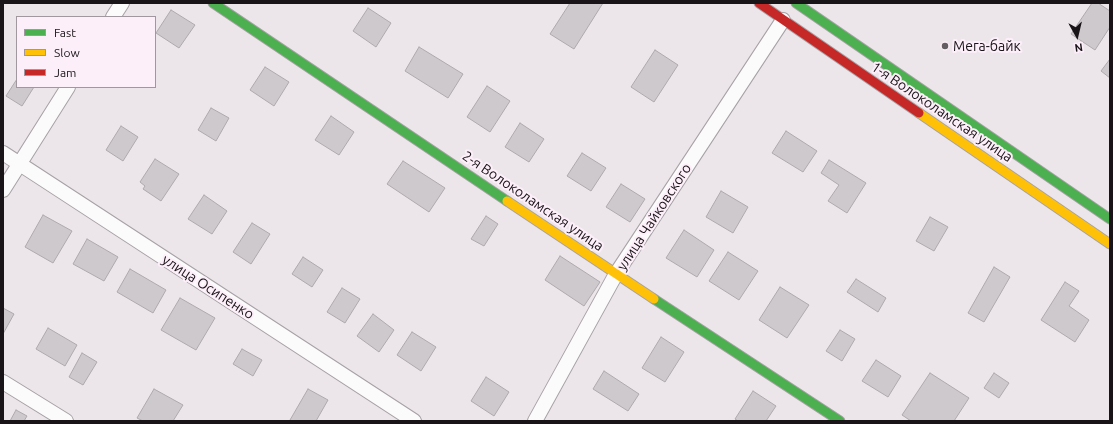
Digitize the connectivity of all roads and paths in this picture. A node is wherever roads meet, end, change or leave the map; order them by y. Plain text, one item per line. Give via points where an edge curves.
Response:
1 (122, 3) edge
2 (213, 3) edge
3 (758, 3) edge
4 (796, 3) edge
5 (114, 16) edge
6 (783, 20) junction
7 (67, 88) edge
8 (3, 153) edge
9 (19, 164) junction
10 (3, 190) edge
11 (1110, 219) edge
12 (1110, 244) edge
13 (616, 274) junction
14 (3, 382) edge
15 (66, 421) edge
16 (414, 421) edge
17 (535, 421) edge
18 (840, 421) edge

1 - 5 street
2 - 13 main road, 2-я Волоколамская улица
3 - 6 main road, 1-я Волоколамская улица
4 - 11 main road, 1-я Волоколамская улица
6 - 12 main road, 1-я Волоколамская улица
6 - 13 street, улица Чайковского
7 - 9 street
8 - 9 street, улица Осипенко
9 - 10 street
9 - 16 street, улица Осипенко
13 - 17 street, улица Чайковского
13 - 18 main road, 2-я Волоколамская улица
14 - 15 street

